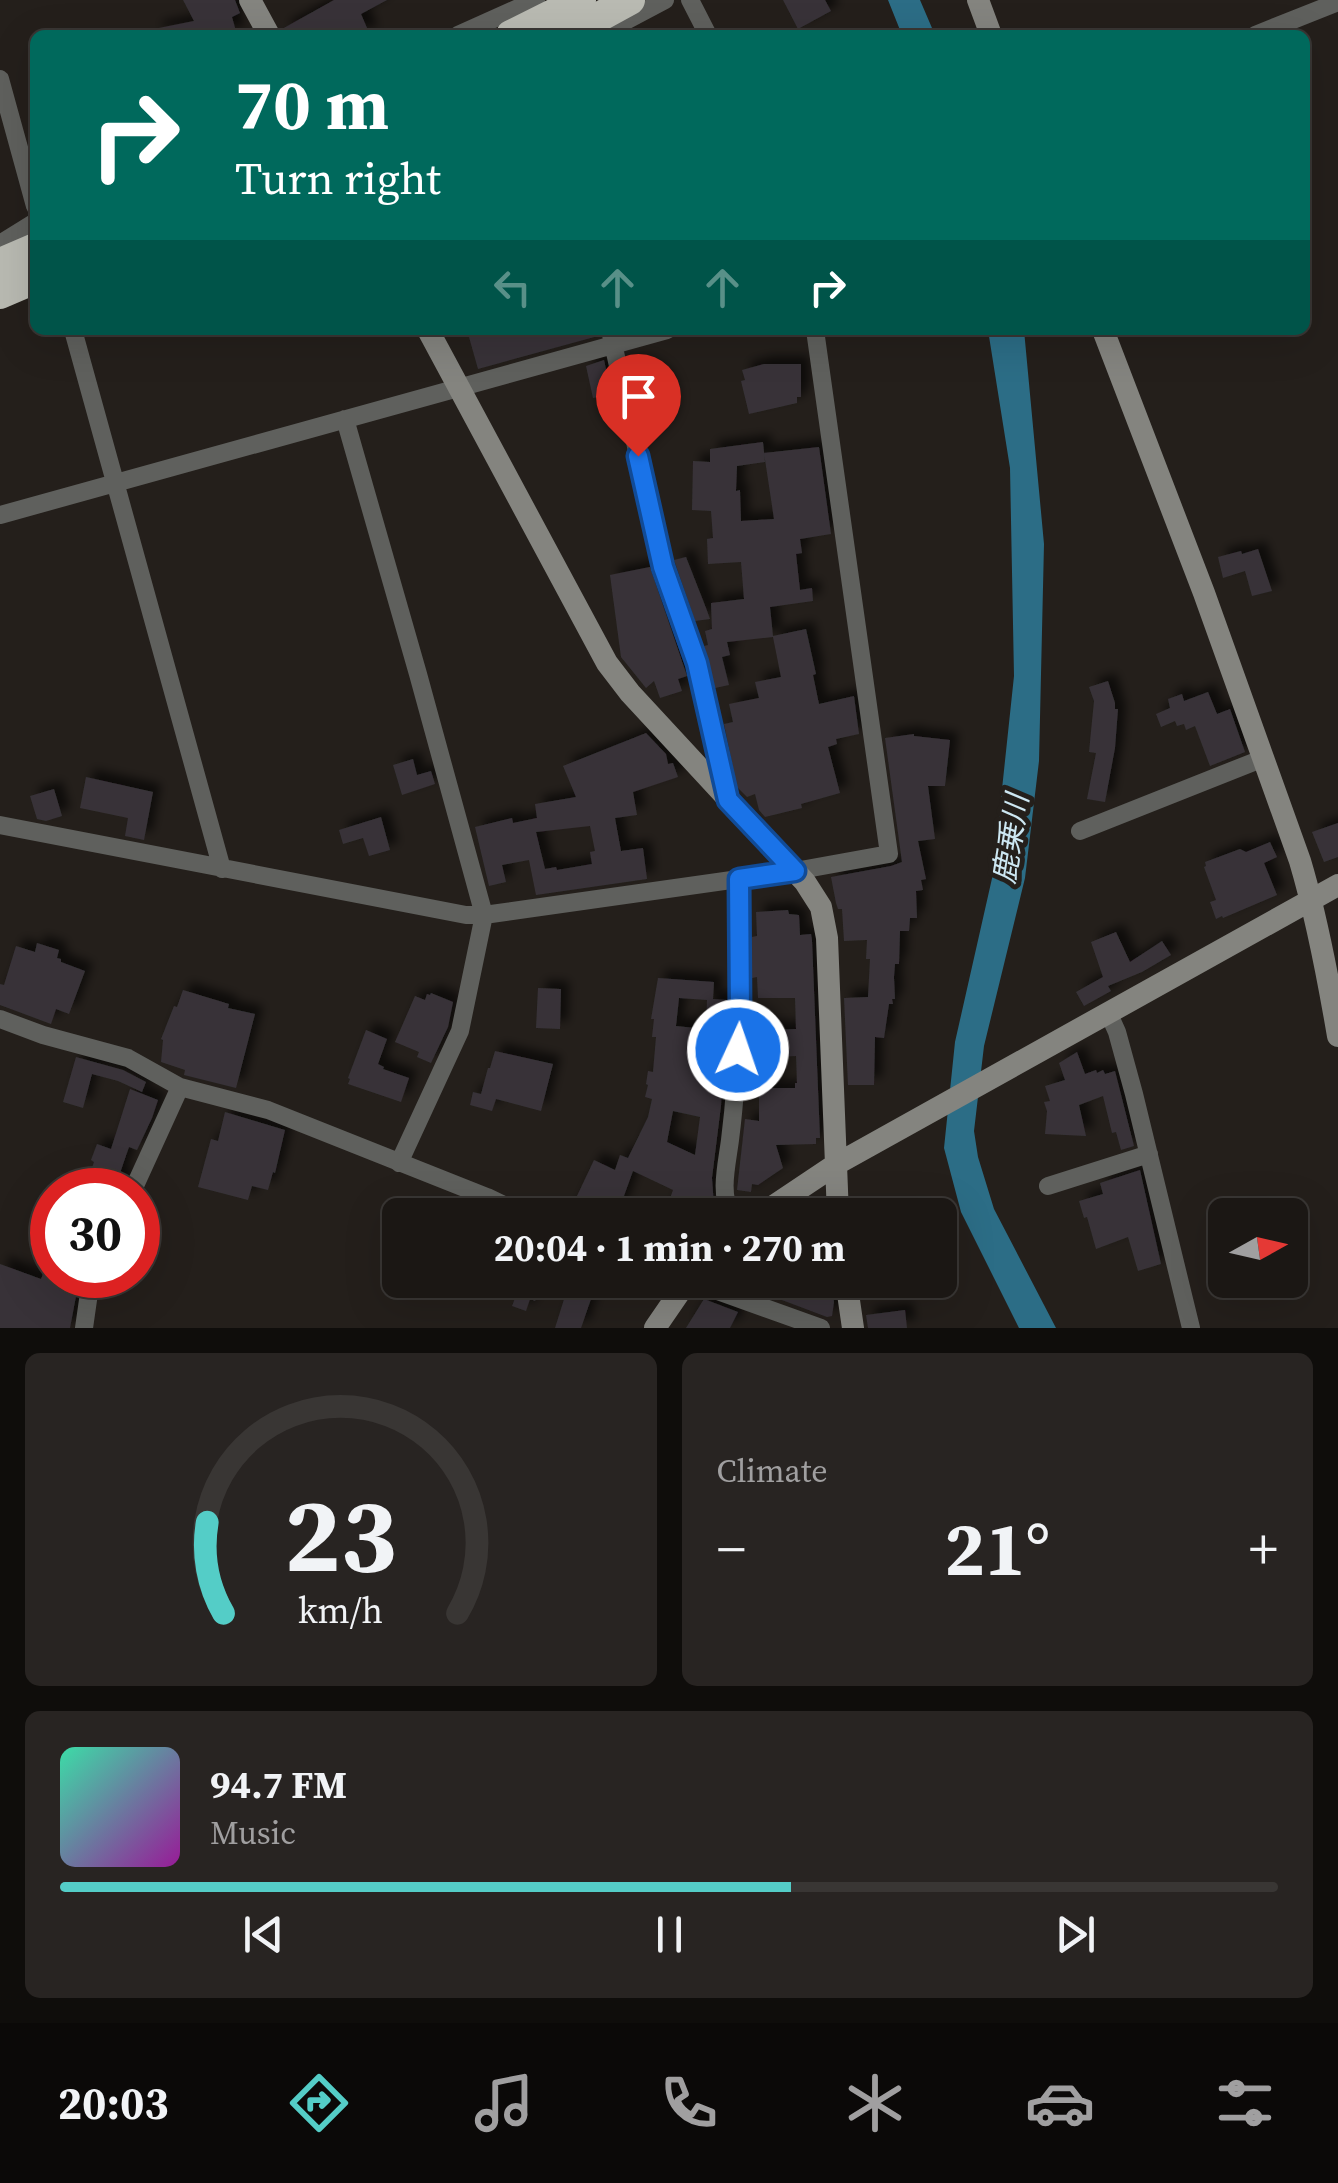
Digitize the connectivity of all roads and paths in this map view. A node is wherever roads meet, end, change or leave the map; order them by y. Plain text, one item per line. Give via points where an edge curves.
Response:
1 (250, 0) edge
2 (534, 0) edge
3 (580, 0) edge
4 (630, 0) edge
5 (666, 0) edge
6 (690, 0) edge
7 (978, 0) edge
8 (1335, 7) edge
9 (266, 30) edge
10 (469, 30) edge
11 (521, 30) edge
12 (540, 30) edge
13 (575, 30) edge
14 (609, 30) edge
15 (705, 30) edge
16 (990, 30) edge
17 (1269, 30) edge
18 (0, 79) edge
19 (30, 188) edge
20 (30, 225) edge
21 (0, 244) edge
22 (30, 250) edge
23 (0, 262) edge
24 (30, 280) edge
25 (0, 294) edge
26 (30, 294) edge
27 (0, 306) edge
28 (74, 335) edge
29 (431, 335) edge
30 (816, 335) edge
31 (1105, 335) edge
32 (612, 337) edge
33 (458, 388) junction
34 (345, 419) junction
35 (114, 483) junction
36 (0, 514) edge
37 (1264, 758) junction
38 (728, 800) junction
39 (0, 824) edge
40 (1080, 831) dead end
41 (222, 868) junction
42 (795, 871) junction
43 (739, 879) junction
44 (1338, 885) edge
45 (1312, 899) junction
46 (484, 915) junction
47 (1108, 1012) junction
48 (0, 1018) edge
49 (1338, 1036) edge
50 (180, 1086) junction
51 (1149, 1154) junction
52 (399, 1163) junction
53 (834, 1166) junction
54 (143, 1168) edge
55 (1048, 1186) dead end
56 (488, 1198) edge
57 (725, 1198) edge
58 (786, 1198) edge
59 (837, 1198) edge
60 (88, 1298) edge
61 (676, 1298) edge
62 (738, 1298) edge
63 (849, 1298) edge
64 (84, 1328) edge
65 (655, 1328) edge
66 (821, 1328) edge
67 (853, 1328) edge
68 (1191, 1328) edge

1 - 9 street
2 - 10 street
2 - 12 street
3 - 11 highway, bridge
4 - 13 highway
5 - 14 street
6 - 15 street
7 - 16 street
8 - 17 street
18 - 19 street
20 - 21 street
22 - 23 highway
24 - 25 highway
26 - 27 street
28 - 35 street
29 - 33 street
30 - 42 street via 889,854
31 - 37 street
32 - 33 street
32 - 38 street via 663,567 697,663
33 - 34 street
33 - 38 street via 606,663
34 - 35 street
34 - 46 street
35 - 36 street
35 - 41 street
37 - 40 street
37 - 45 street
38 - 42 street
39 - 41 street
41 - 46 street
42 - 43 street
42 - 53 street via 825,921
43 - 46 street
43 - 57 street via 740,1014
44 - 45 street
45 - 47 street
45 - 49 street
46 - 52 street via 460,1031
47 - 51 street
47 - 53 street
48 - 50 street via 128,1058
50 - 52 street via 268,1110
50 - 54 street
51 - 55 street
51 - 68 street
52 - 56 street
53 - 58 street
53 - 59 street
60 - 64 street
61 - 65 street
62 - 66 street
63 - 67 street

